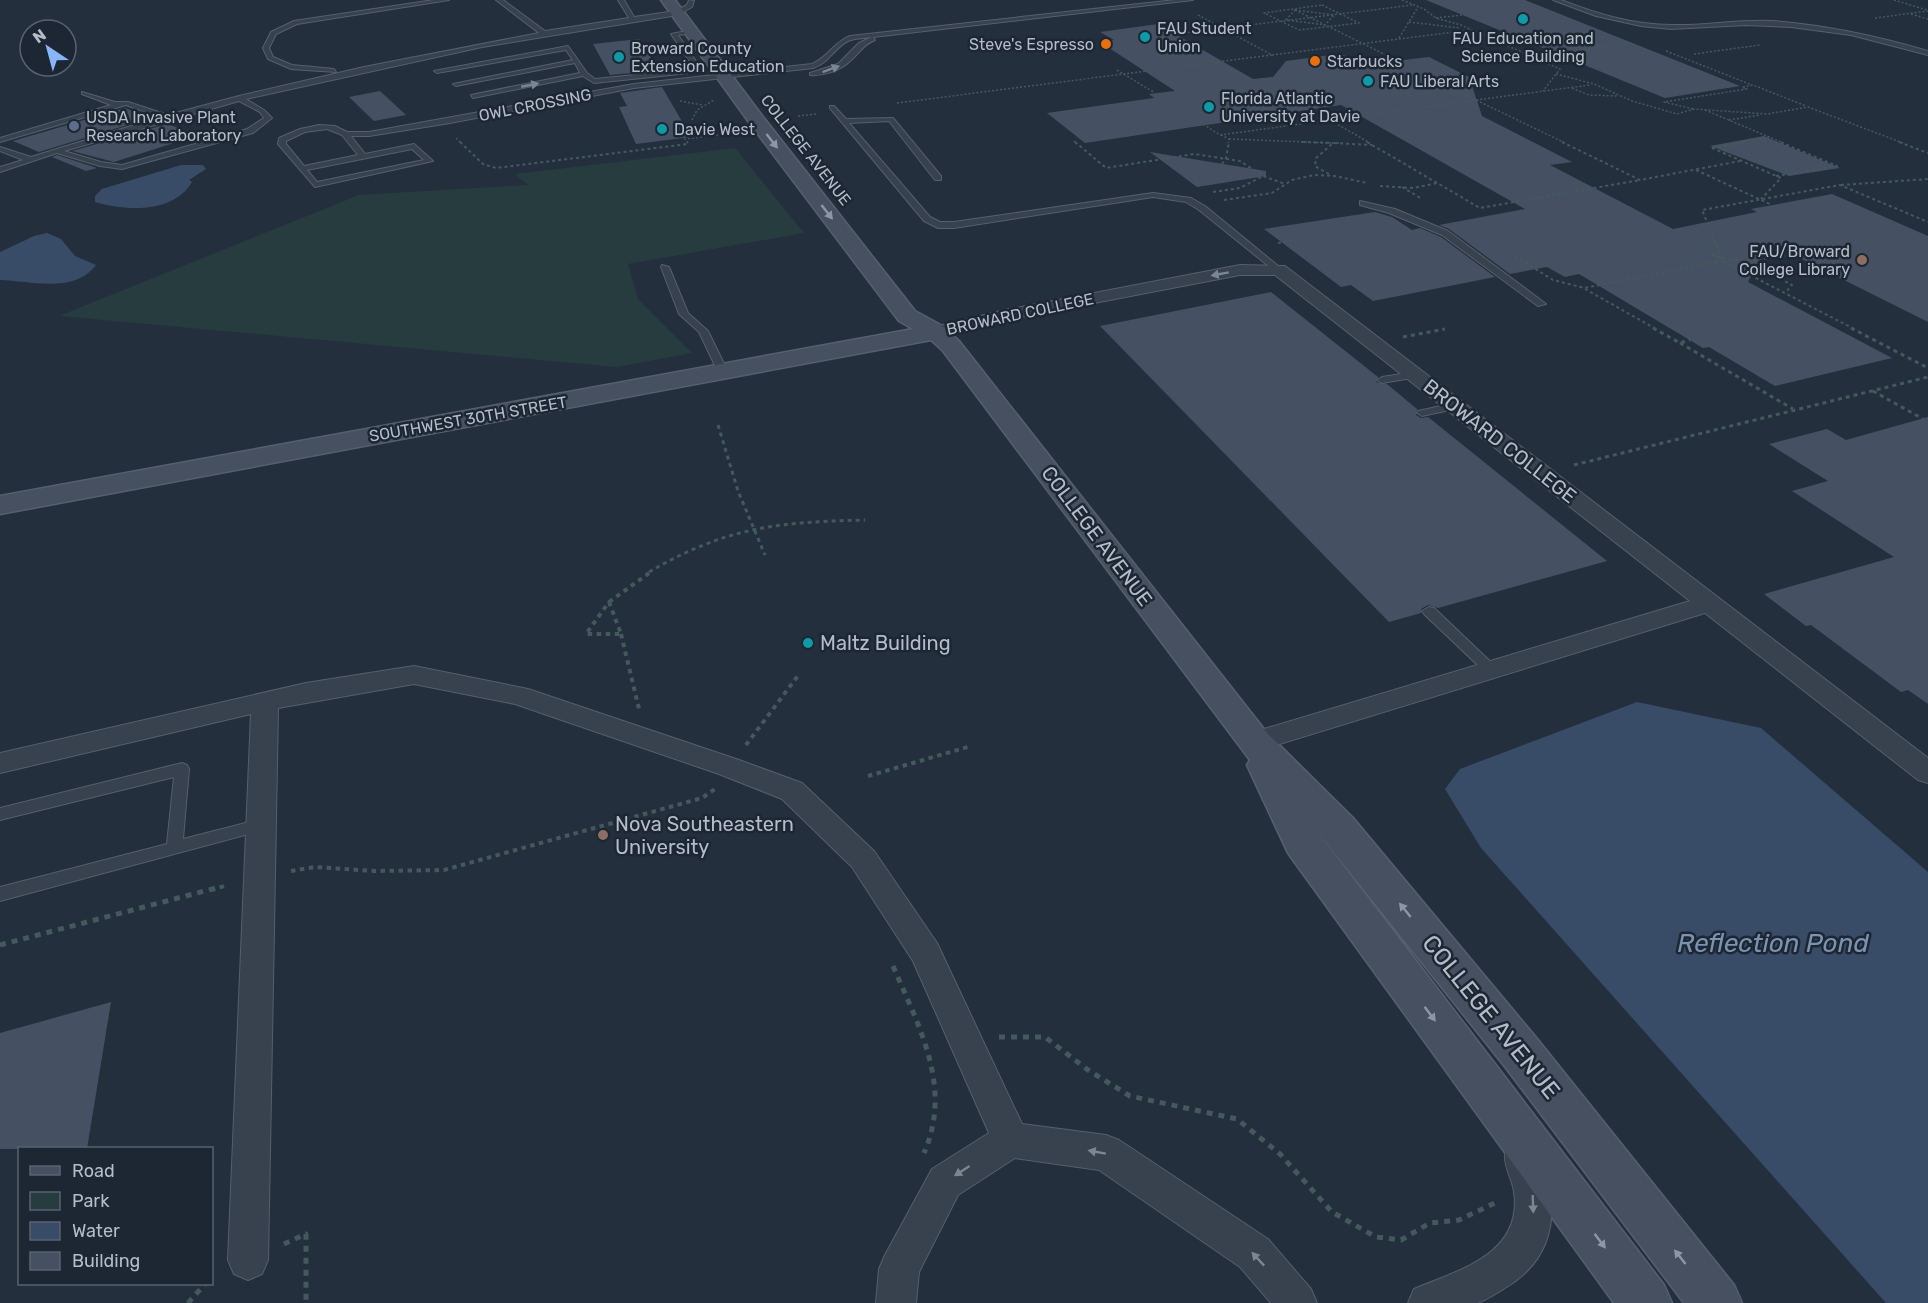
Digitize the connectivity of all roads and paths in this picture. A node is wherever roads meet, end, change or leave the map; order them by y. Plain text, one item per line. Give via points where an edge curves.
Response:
1 (446, 0) edge
2 (500, 0) edge
3 (621, 0) edge
4 (668, 0) edge
5 (691, 0) edge
6 (1190, 0) edge
7 (1402, 0) edge
8 (1415, 0) edge
9 (1556, 0) edge
10 (1894, 0) edge
11 (1174, 2) junction
12 (1413, 5) junction
13 (1418, 7) junction
14 (1294, 10) junction
15 (1928, 10) edge
16 (678, 13) junction
17 (701, 14) dead end
18 (1340, 14) junction
19 (1909, 14) dead end
20 (1334, 15) junction
21 (1462, 15) dead end
22 (1310, 18) junction
23 (1436, 18) junction
24 (632, 19) junction
25 (1928, 19) edge
26 (1286, 20) junction
27 (1281, 21) junction
28 (1409, 22) junction
29 (1327, 26) junction
30 (1223, 28) junction
31 (1467, 28) junction
32 (1471, 30) junction
33 (692, 32) junction
34 (543, 33) junction
35 (895, 33) junction
36 (1176, 34) dead end
37 (1399, 39) junction
38 (1617, 42) dead end
39 (1363, 44) junction
40 (1622, 44) dead end
41 (1666, 51) dead end
42 (1928, 53) edge
43 (1272, 55) junction
44 (417, 58) junction
45 (736, 58) dead end
46 (1396, 60) dead end
47 (576, 61) junction
48 (1216, 62) junction
49 (1117, 69) dead end
50 (437, 71) junction
51 (348, 72) junction
52 (584, 74) junction
53 (1124, 74) junction
54 (1556, 74) junction
55 (790, 77) dead end
56 (780, 78) dead end
57 (743, 80) junction
58 (1440, 83) dead end
59 (456, 84) junction
60 (1594, 84) junction
61 (1753, 85) junction
62 (1570, 87) junction
63 (1543, 91) junction
64 (84, 93) dead end
65 (1155, 93) dead end
66 (473, 96) junction
67 (1620, 96) junction
68 (238, 98) junction
69 (1476, 100) junction
70 (126, 103) junction
71 (893, 104) dead end
72 (1808, 107) junction
73 (834, 109) joint
74 (1694, 109) junction
75 (1705, 110) junction
76 (1767, 114) junction
77 (498, 115) junction
78 (798, 116) dead end
79 (166, 117) junction
80 (1330, 120) junction
81 (1728, 120) junction
82 (844, 121) junction
83 (1200, 122) dead end
84 (448, 130) dead end
85 (345, 134) junction
86 (725, 134) dead end
87 (1220, 135) junction
88 (1770, 137) junction
89 (1229, 139) junction
90 (0, 140) edge
91 (1074, 141) dead end
92 (1333, 143) junction
93 (352, 144) junction
94 (1374, 145) junction
95 (0, 149) edge
96 (57, 151) junction
97 (1928, 153) edge
98 (363, 157) junction
99 (1226, 158) junction
100 (29, 159) junction
101 (1740, 161) junction
102 (1222, 164) dead end
103 (302, 169) junction
104 (1695, 169) junction
105 (0, 170) edge
106 (1263, 176) junction
107 (1335, 176) junction
108 (1776, 176) junction
109 (938, 178) dead end
110 (1928, 179) edge
111 (1640, 180) junction
112 (1439, 183) junction
113 (1285, 184) junction
114 (1840, 185) junction
115 (1402, 187) junction
116 (1206, 192) dead end
117 (1422, 200) dead end
118 (1761, 200) junction
119 (1218, 201) dead end
120 (1363, 203) dead end
121 (1772, 205) dead end
122 (1928, 222) edge
123 (1503, 249) dead end
124 (1700, 250) dead end
125 (1786, 255) dead end
126 (1723, 261) junction
127 (1748, 262) junction
128 (665, 267) dead end
129 (1284, 274) junction
130 (1584, 288) junction
131 (1786, 292) junction
132 (924, 301) dead end
133 (1541, 304) dead end
134 (936, 332) junction
135 (1690, 340) dead end
136 (1680, 343) junction
137 (1928, 368) edge
138 (723, 372) junction
139 (1414, 375) junction
140 (1928, 377) edge
141 (1382, 380) dead end
142 (1873, 391) junction
143 (1455, 406) junction
144 (1794, 410) junction
145 (1422, 413) dead end
146 (1923, 418) dead end
147 (718, 425) dead end
148 (1566, 467) dead end
149 (0, 505) edge
150 (865, 520) dead end
151 (752, 529) junction
152 (765, 555) dead end
153 (609, 602) junction
154 (1710, 603) junction
155 (1429, 611) dead end
156 (621, 634) junction
157 (1491, 670) junction
158 (800, 673) dead end
159 (265, 702) junction
160 (640, 710) dead end
161 (1254, 742) junction
162 (968, 747) dead end
163 (0, 764) edge
164 (1928, 773) edge
165 (868, 776) dead end
166 (728, 779) junction
167 (0, 814) edge
168 (261, 825) junction
169 (174, 849) junction
170 (258, 877) junction
171 (0, 894) edge
172 (0, 945) edge
173 (889, 954) dead end
174 (964, 1036) junction
175 (927, 1048) junction
176 (1515, 1127) junction
177 (1011, 1140) junction
178 (922, 1159) dead end
179 (1503, 1200) dead end
180 (248, 1260) dead end
181 (204, 1285) edge
182 (188, 1303) edge
183 (896, 1303) edge
184 (1297, 1303) edge
185 (1428, 1303) edge
186 (1646, 1303) edge
187 (1716, 1303) edge

1 - 51 lane via 296,22 273,33 266,48 270,58 291,67
2 - 34 lane
3 - 24 lane
4 - 16 street, COLLEGE AVENUE
5 - 16 lane via 690,6
5 - 17 street
6 - 11 lane
7 - 12 path
8 - 12 path
9 - 42 lane via 1594,15 1635,24 1794,25 1876,38
10 - 15 path
11 - 30 path
11 - 35 lane
12 - 13 path
12 - 18 path
13 - 23 path
13 - 28 path
14 - 18 path via 1322,5
14 - 20 path
14 - 22 path
14 - 26 path
14 - 27 path via 1263,13
16 - 24 lane
16 - 33 street, COLLEGE AVENUE
18 - 20 path
18 - 29 path via 1359,22
19 - 25 path
20 - 22 path
20 - 29 path
21 - 23 path
22 - 26 path
22 - 29 path
23 - 31 path
24 - 34 lane
26 - 27 path
26 - 29 path
27 - 29 path via 1299,30
27 - 30 path
28 - 31 path
28 - 37 path
29 - 39 path
30 - 36 path
30 - 43 path
31 - 32 path
32 - 37 path
32 - 54 path via 1560,69
33 - 52 lane via 674,34 699,69 594,81
33 - 57 street, COLLEGE AVENUE
34 - 44 lane
55 -> 35 lane via 837,67 861,43
35 - 57 lane via 850,38 837,44 829,58 813,66
37 - 39 path
38 - 40 path
39 - 43 path
39 - 46 path
41 - 61 path
43 - 48 path
44 - 50 lane
44 - 51 lane
45 - 57 street, COLLEGE AVENUE
47 - 50 lane via 568,48
47 - 52 lane
47 - 59 lane
48 - 53 path
48 - 80 path via 1286,102
49 - 53 path
50 - 59 lane
51 - 68 lane
66 -> 52 lane
53 - 65 path
53 - 71 path
54 - 60 path
54 - 63 path
56 - 57 lane
57 - 77 lane, OWL CROSSING via 615,89
57 -> 134 street, COLLEGE AVENUE via 907,316
58 - 69 path
59 - 66 lane
60 - 62 path
60 - 67 path
61 - 72 path
61 - 74 path via 1664,102
62 - 63 path
62 - 67 path via 1589,95
63 - 69 path
64 - 70 lane via 114,104
66 - 77 lane
67 - 74 path via 1677,114
68 - 79 lane
68 - 96 lane via 268,118 250,131 122,167
69 - 80 path
69 - 111 path
70 - 79 lane
70 - 90 lane
72 - 76 path
72 - 97 path
73 - 78 path
73 - 82 lane, BROWARD COLLEGE
74 - 75 path
75 - 76 path
75 - 81 path
76 - 81 path
77 - 85 lane, OWL CROSSING
77 - 93 lane, OWL CROSSING
79 - 96 lane
80 - 87 path
80 - 94 path
81 - 88 path
82 - 109 lane via 891,118
82 - 129 lane, BROWARD COLLEGE via 927,219 938,225 1133,197 1169,196 1202,208
83 - 87 path
84 - 86 path via 483,164 496,168 688,144 685,139
85 - 93 lane
85 - 103 lane, OWL CROSSING via 337,129 313,129 282,140
87 - 89 path
88 - 101 path via 1712,148
88 - 108 path via 1837,166
89 - 92 path
89 - 99 path
91 - 99 path via 1106,168 1194,154
92 - 94 path
92 - 107 path via 1316,158 1315,166
93 - 98 lane
94 - 112 path
95 - 100 lane
96 - 100 lane
98 - 103 lane
98 - 103 lane via 414,146 429,161 315,185
99 - 102 path
99 - 106 path via 1240,161
100 - 105 lane
101 - 104 path
101 - 108 path
104 - 111 path
104 - 118 path
106 - 113 path
106 - 116 path via 1240,188
107 - 113 path via 1302,177
107 - 115 path
108 - 118 path via 1781,178
110 - 114 path
111 - 112 path via 1480,208
112 - 115 path
113 - 119 path via 1272,193
114 - 118 path
114 - 122 path
115 - 117 path
118 - 121 path
118 - 126 path via 1702,210
120 - 133 lane via 1444,233
123 - 130 path via 1553,280
124 - 126 path
125 - 127 path
126 - 127 path
126 - 130 path
126 - 131 path
127 - 131 path via 1792,285
128 - 138 lane via 684,314 703,331
129 - 134 street, BROWARD COLLEGE via 1240,270
129 - 139 street, BROWARD COLLEGE
130 - 136 path
131 - 137 path
132 - 134 street, COLLEGE AVENUE via 931,310
134 - 138 street, SOUTHWEST 30TH STREET
134 - 161 street, COLLEGE AVENUE via 951,346
135 - 136 path
136 - 144 path
138 - 149 street, SOUTHWEST 30TH STREET
139 - 141 lane
139 - 143 street, BROWARD COLLEGE
140 - 142 path
142 - 144 path
142 - 146 path
143 - 145 lane
143 - 154 street, BROWARD COLLEGE
144 - 148 path
147 - 151 path
150 - 151 path
151 - 152 path
151 - 153 path via 690,549 653,569
153 - 156 path
153 - 156 path via 586,634
154 - 157 street
154 - 164 street, BROWARD COLLEGE
155 - 157 lane
156 - 160 path
157 - 161 street
158 - 166 path
159 - 163 street
159 - 166 street via 414,675 519,696
159 - 168 street
161 -> 176 street, COLLEGE AVENUE via 1302,842
187 -> 161 street, COLLEGE AVENUE via 1339,828
162 - 165 path
166 - 170 path via 702,798 444,870 315,867
166 - 174 street via 792,791 864,859 926,953
167 - 169 lane via 182,769
168 - 169 lane
168 - 170 street
169 - 171 lane
170 - 172 path
170 - 180 street
173 - 175 path
174 - 175 path
174 - 177 street
174 - 179 path via 1045,1037 1130,1096 1237,1119 1280,1154 1332,1212 1376,1237 1401,1240 1430,1223 1459,1220
175 - 178 path via 935,1079 934,1126
176 -> 185 street via 1534,1199 1533,1231 1518,1256 1493,1274
176 -> 186 street, COLLEGE AVENUE
177 -> 183 street via 945,1182 899,1269
184 -> 177 street via 1254,1253 1106,1153
181 - 182 path

